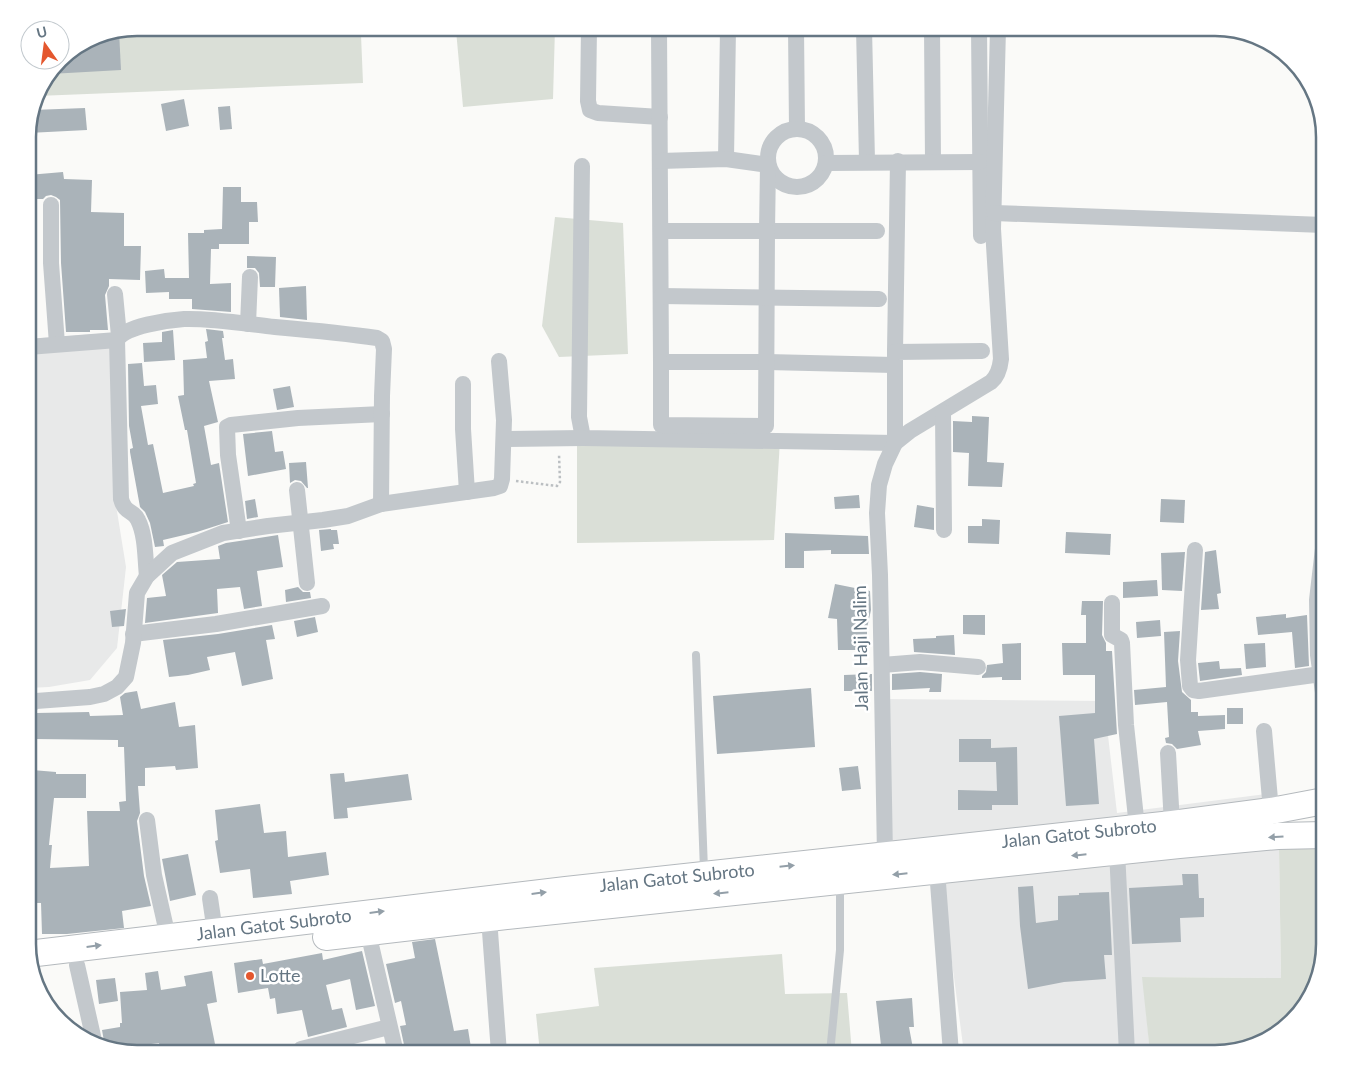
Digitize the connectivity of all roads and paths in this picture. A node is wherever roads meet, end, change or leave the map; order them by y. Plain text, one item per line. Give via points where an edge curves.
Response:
1 (589, 36) edge
2 (659, 36) edge
3 (728, 36) edge
4 (796, 36) edge
5 (864, 36) edge
6 (932, 36) edge
7 (979, 36) edge
8 (998, 36) edge
9 (660, 116) junction
10 (796, 129) junction
11 (726, 159) junction
12 (660, 161) junction
13 (867, 162) junction
14 (898, 162) junction
15 (933, 162) junction
16 (980, 162) junction
17 (826, 163) junction
18 (768, 165) junction
19 (582, 166) dead end
20 (51, 206) dead end
21 (994, 213) junction
22 (1316, 225) edge
23 (660, 230) junction
24 (767, 231) junction
25 (877, 231) dead end
26 (981, 236) dead end
27 (250, 277) dead end
28 (115, 294) dead end
29 (661, 296) junction
30 (767, 298) junction
31 (879, 299) dead end
32 (248, 324) junction
33 (118, 338) junction
34 (57, 344) junction
35 (36, 346) edge
36 (982, 351) dead end
37 (895, 358) junction
38 (499, 361) dead end
39 (662, 362) junction
40 (767, 362) junction
41 (463, 384) dead end
42 (943, 412) junction
43 (382, 414) junction
44 (583, 438) junction
45 (504, 439) junction
46 (559, 439) junction
47 (895, 443) junction
48 (502, 479) junction
49 (297, 490) dead end
50 (467, 492) junction
51 (381, 504) junction
52 (302, 523) junction
53 (944, 530) dead end
54 (239, 531) junction
55 (1195, 550) dead end
56 (147, 576) junction
57 (307, 583) dead end
58 (1112, 603) dead end
59 (322, 606) dead end
60 (133, 634) junction
61 (696, 654) dead end
62 (882, 666) junction
63 (978, 667) dead end
64 (1316, 675) edge
65 (36, 701) edge
66 (1264, 731) dead end
67 (1168, 753) dead end
68 (1316, 802) edge
69 (1271, 810) junction
70 (147, 820) dead end
71 (1172, 824) junction
72 (1137, 828) junction
73 (1316, 835) edge
74 (1117, 851) junction
75 (885, 856) junction
76 (938, 870) junction
77 (704, 875) junction
78 (840, 880) junction
79 (210, 898) dead end
80 (489, 918) junction
81 (215, 932) junction
82 (368, 932) junction
83 (168, 937) junction
84 (36, 953) edge
85 (77, 965) junction
86 (40, 969) edge
87 (389, 1027) junction
88 (92, 1034) edge
89 (316, 1045) edge
90 (394, 1045) edge
91 (499, 1045) edge
92 (831, 1045) edge
93 (950, 1045) edge
94 (1127, 1045) edge

1 - 9 street via 590,110
2 - 9 street
3 - 11 street
4 - 10 street
5 - 13 street
6 - 15 street
7 - 16 street
8 - 21 street
9 - 12 street
10 - 17 street via 816,136 826,153
10 - 18 street via 779,135 772,143
11 - 12 street
11 - 18 street
12 - 23 street
13 - 14 street
13 - 17 street
14 - 15 street
14 - 37 street
15 - 16 street
16 - 26 street
17 - 18 street via 817,179 801,187 783,184
18 - 24 street
19 - 44 street via 579,417
20 - 34 street
21 - 22 street
21 - 42 street via 1000,368 991,382
23 - 24 street
23 - 29 street
24 - 25 street
24 - 30 street
27 - 32 street
28 - 33 street
29 - 30 street
29 - 39 street
30 - 31 street
30 - 40 street
32 - 33 street via 185,319 130,330
32 - 43 street via 344,333 382,341
33 - 34 street
33 - 56 street via 121,499 125,509 138,519
34 - 35 street
36 - 37 street
37 - 40 street
37 - 47 street
38 - 45 street
39 - 40 street
39 - 40 street via 661,425 766,426
41 - 50 street
42 - 47 street
42 - 53 street
43 - 51 street
43 - 54 street via 231,424 227,440
44 - 46 street
44 - 47 street
45 - 46 street
45 - 48 street
46 - 48 path via 560,482 557,486
47 - 62 street, Jalan Haji Nalim via 879,485 877,513
48 - 50 street via 500,486
49 - 52 street
50 - 51 street
51 - 52 street via 348,516
52 - 54 street
52 - 57 street
54 - 56 street via 223,533 172,554
55 - 64 street via 1188,660 1193,690
56 - 60 street via 137,593
58 - 72 street via 1112,635 1122,643 1126,725
59 - 60 street
60 - 65 street via 126,677 117,687 90,697
61 - 77 lane
62 - 63 street via 920,662
62 - 75 street, Jalan Haji Nalim
66 - 69 street
67 - 71 street
68 - 69 highway, Jalan Gatot Subroto
69 - 71 highway, Jalan Gatot Subroto
70 - 83 street via 154,875
71 - 72 highway, Jalan Gatot Subroto
72 - 75 highway, Jalan Gatot Subroto
73 -> 74 highway, Jalan Gatot Subroto
74 -> 76 highway, Jalan Gatot Subroto
74 - 94 street
77 -> 75 highway, Jalan Gatot Subroto
76 -> 78 highway, Jalan Gatot Subroto
76 - 93 street
81 -> 77 highway, Jalan Gatot Subroto
78 -> 80 highway, Jalan Gatot Subroto
78 - 92 lane via 840,950
79 - 81 street
80 - 82 highway, Jalan Gatot Subroto
80 - 91 street
81 - 83 highway, Jalan Gatot Subroto
82 - 85 highway, Jalan Gatot Subroto
82 - 87 street
84 -> 83 highway, Jalan Gatot Subroto
85 - 86 highway, Jalan Gatot Subroto
85 - 88 street
87 - 89 street
87 - 90 street

